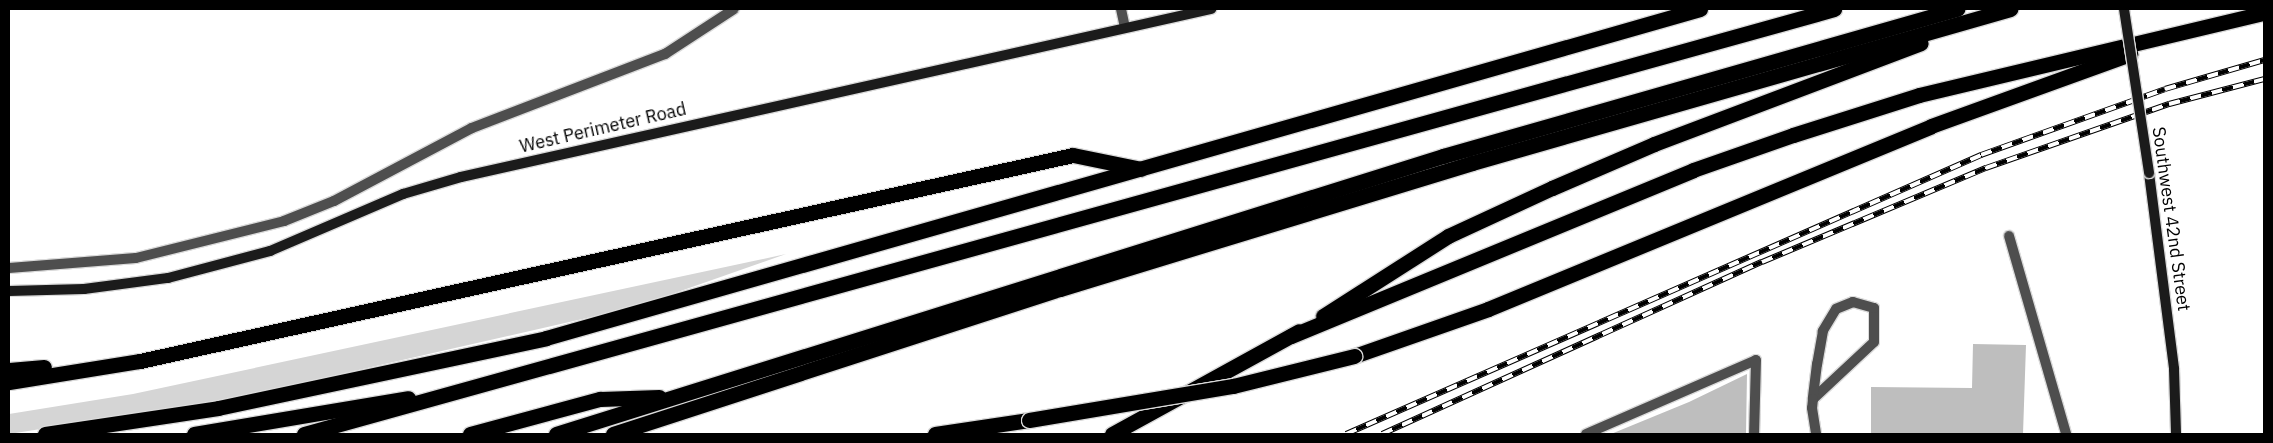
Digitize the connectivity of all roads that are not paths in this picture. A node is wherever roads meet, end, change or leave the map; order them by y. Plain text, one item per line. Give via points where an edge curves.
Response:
1 (734, 9) edge
2 (1121, 9) edge
3 (1212, 9) edge
4 (1700, 9) edge
5 (1834, 9) edge
6 (1957, 9) edge
7 (2124, 9) edge
8 (2004, 10) edge
9 (2264, 12) edge
10 (1125, 28) junction
11 (2197, 30) junction
12 (1145, 170) junction
13 (2009, 236) dead end
14 (9, 268) edge
15 (9, 291) edge
16 (1291, 336) junction
17 (140, 361) junction
18 (9, 370) edge
19 (505, 381) junction
20 (9, 382) edge
21 (678, 396) junction
22 (1813, 399) junction
23 (45, 434) edge
24 (194, 434) edge
25 (304, 434) edge
26 (470, 434) edge
27 (556, 434) edge
28 (613, 434) edge
29 (935, 434) edge
30 (1112, 434) edge
31 (1586, 434) edge
32 (1754, 434) edge
33 (1816, 434) edge
34 (2066, 434) edge
35 (2176, 434) edge

1 - 14 street via 665,54 472,128 334,201 284,221 145,256
2 - 10 street
3 - 10 street, West Perimeter Road
4 - 12 highway
5 - 19 highway
6 - 21 highway via 1433,159
7 - 35 street, Southwest 42nd Street, bridge via 2174,369
8 - 16 highway via 1654,144 1534,196 1448,236
8 - 28 highway via 1425,178 1050,292
9 - 11 highway
10 - 15 street, West Perimeter Road via 461,177 404,194 270,251 168,278 84,289
11 - 16 highway via 1919,95 1793,135 1693,170
11 - 29 highway, bridge via 1931,126 1488,309 1354,356 1233,386
12 - 17 highway via 1073,155
12 - 23 highway via 546,338 227,406
13 - 34 street
16 - 30 highway
17 - 18 highway
17 - 20 highway
19 - 24 highway
19 - 25 highway
21 - 26 highway via 600,399
21 - 27 highway
22 - 22 street via 1824,331 1836,309 1853,302 1874,308 1874,342
22 - 33 street
31 - 32 street via 1756,360

